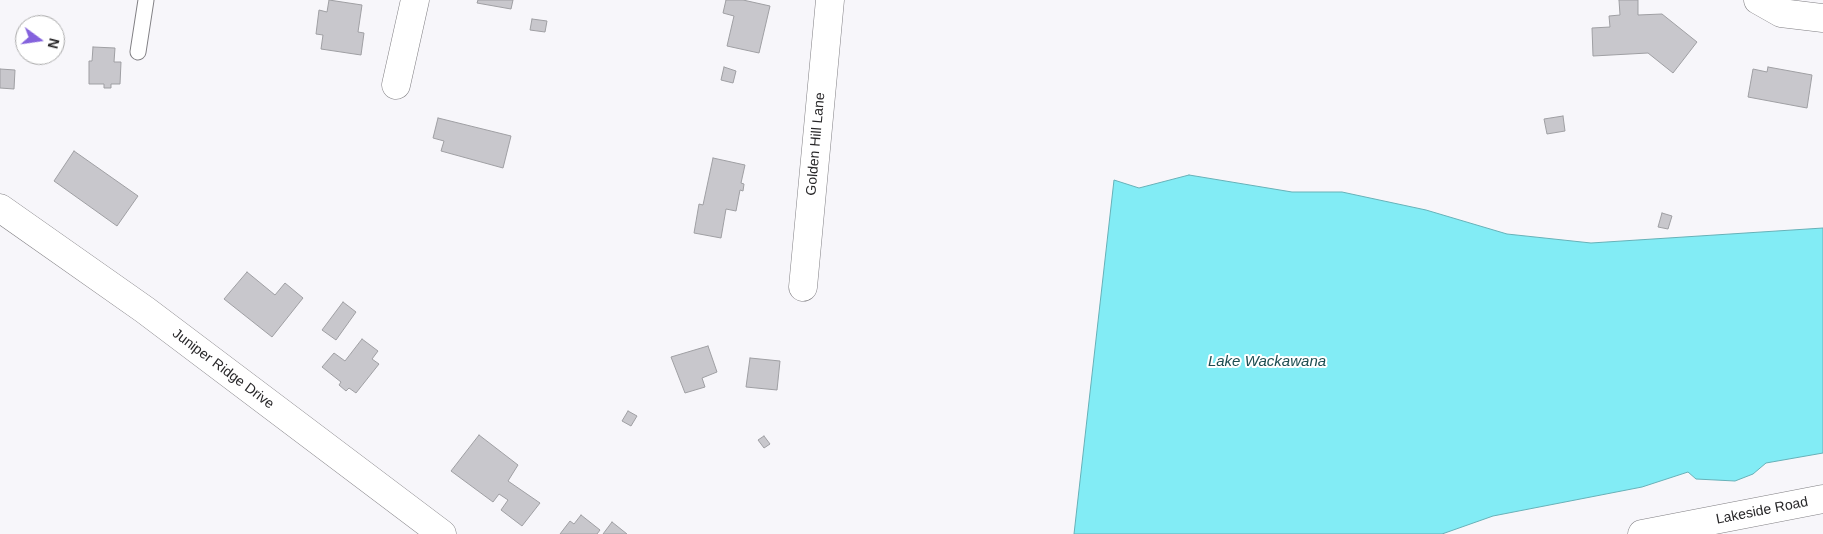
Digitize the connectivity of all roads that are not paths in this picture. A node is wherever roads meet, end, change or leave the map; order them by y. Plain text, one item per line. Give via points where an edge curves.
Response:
1 (146, 0) edge
2 (415, 0) edge
3 (830, 0) edge
4 (1758, 0) edge
5 (1823, 18) edge
6 (138, 52) dead end
7 (396, 85) dead end
8 (0, 208) edge
9 (803, 287) dead end
10 (1823, 499) edge
11 (442, 534) edge
12 (1642, 534) edge

1 - 6 lane
2 - 7 street
3 - 9 street, Golden Hill Lane
4 - 5 street via 1781,13
8 - 11 street, Juniper Ridge Drive via 145,310
10 - 12 street, Lakeside Road

